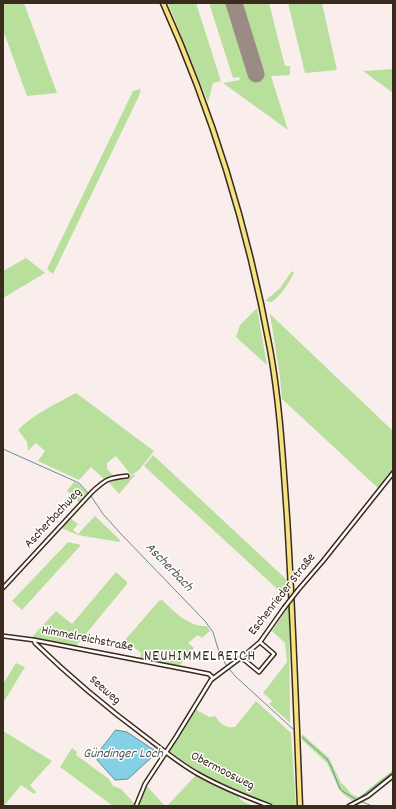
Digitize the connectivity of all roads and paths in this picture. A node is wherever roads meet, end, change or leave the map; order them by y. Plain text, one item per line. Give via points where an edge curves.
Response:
1 (163, 3) edge
2 (393, 473) edge
3 (127, 476) dead end
4 (3, 588) edge
5 (3, 636) edge
6 (34, 640) junction
7 (260, 642) junction
8 (242, 658) junction
9 (213, 678) junction
10 (166, 752) junction
11 (393, 776) edge
12 (136, 806) edge
13 (270, 806) edge
14 (300, 806) edge
15 (349, 806) edge

1 - 14 highway via 193,73 224,160 251,258 270,350 282,449 291,570
2 - 7 street, Eschenrieder Straße, bridge via 298,590
3 - 4 street, Ascherbachweg via 106,480
5 - 6 street, Himmelreichstraße
6 - 9 street, Himmelreichstraße via 209,674
6 - 10 street, Seeweg via 56,664 104,705
7 - 8 street, Eschenrieder Straße
7 - 8 street via 274,654 259,672
8 - 9 street, Eschenrieder Straße
9 - 10 street, Eschenrieder Straße
10 - 12 street, Eschenrieder Straße via 145,784
10 - 13 street, Obermoosweg via 198,774
11 - 15 street via 362,800

